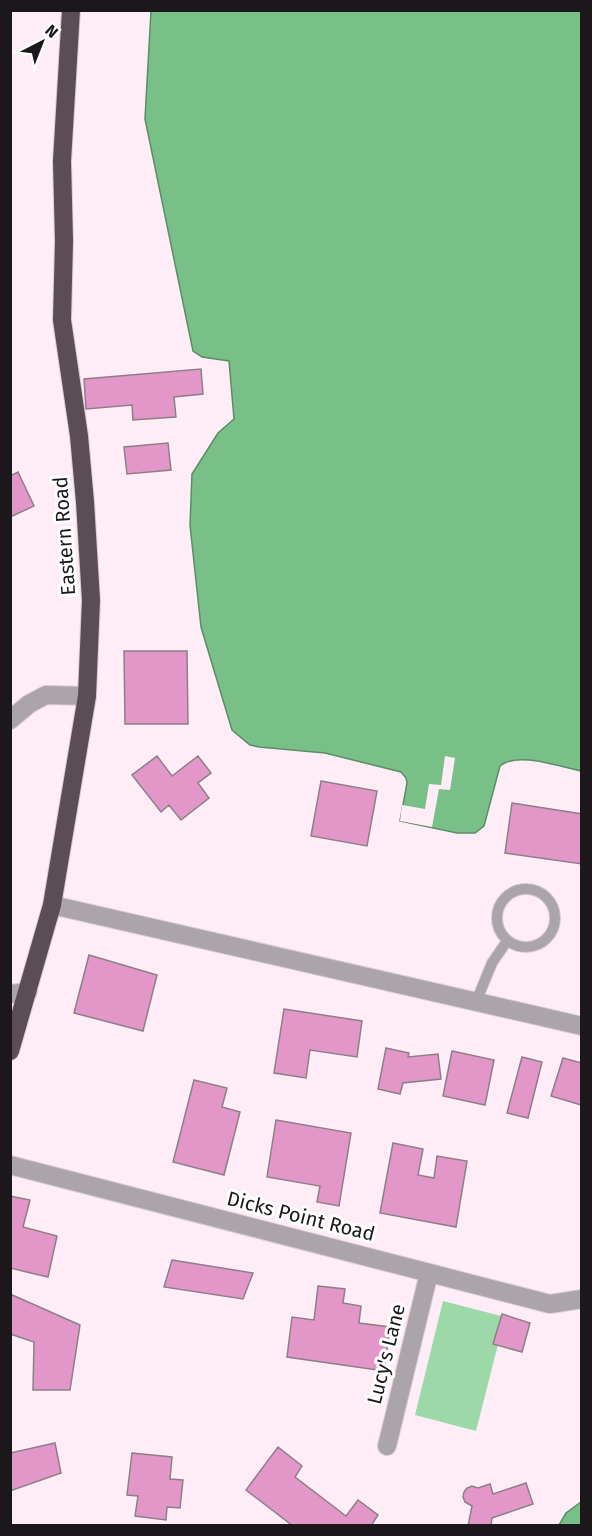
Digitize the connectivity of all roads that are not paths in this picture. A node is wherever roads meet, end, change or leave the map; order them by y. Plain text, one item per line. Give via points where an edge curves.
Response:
1 (71, 10) edge
2 (87, 696) junction
3 (10, 720) edge
4 (52, 905) junction
5 (507, 941) junction
6 (19, 993) edge
7 (476, 1002) junction
8 (582, 1026) edge
9 (10, 1051) edge
10 (10, 1165) edge
11 (429, 1272) junction
12 (582, 1299) edge
13 (387, 1446) dead end

1 - 2 highway, Eastern Road via 62,161 62,320 86,513 91,600
2 - 3 street via 46,695
2 - 4 highway, Eastern Road
4 - 6 highway, Eastern Road
4 - 7 street
5 - 5 lane via 498,927 497,910 506,896 520,889 537,891 550,901 555,917 551,933 539,944 523,947
5 - 7 lane via 492,963
6 - 9 highway, Eastern Road
7 - 8 street
10 - 11 street, Dicks Point Road
11 - 12 street, Dicks Point Road via 550,1304
11 - 13 street, Lucy's Lane

